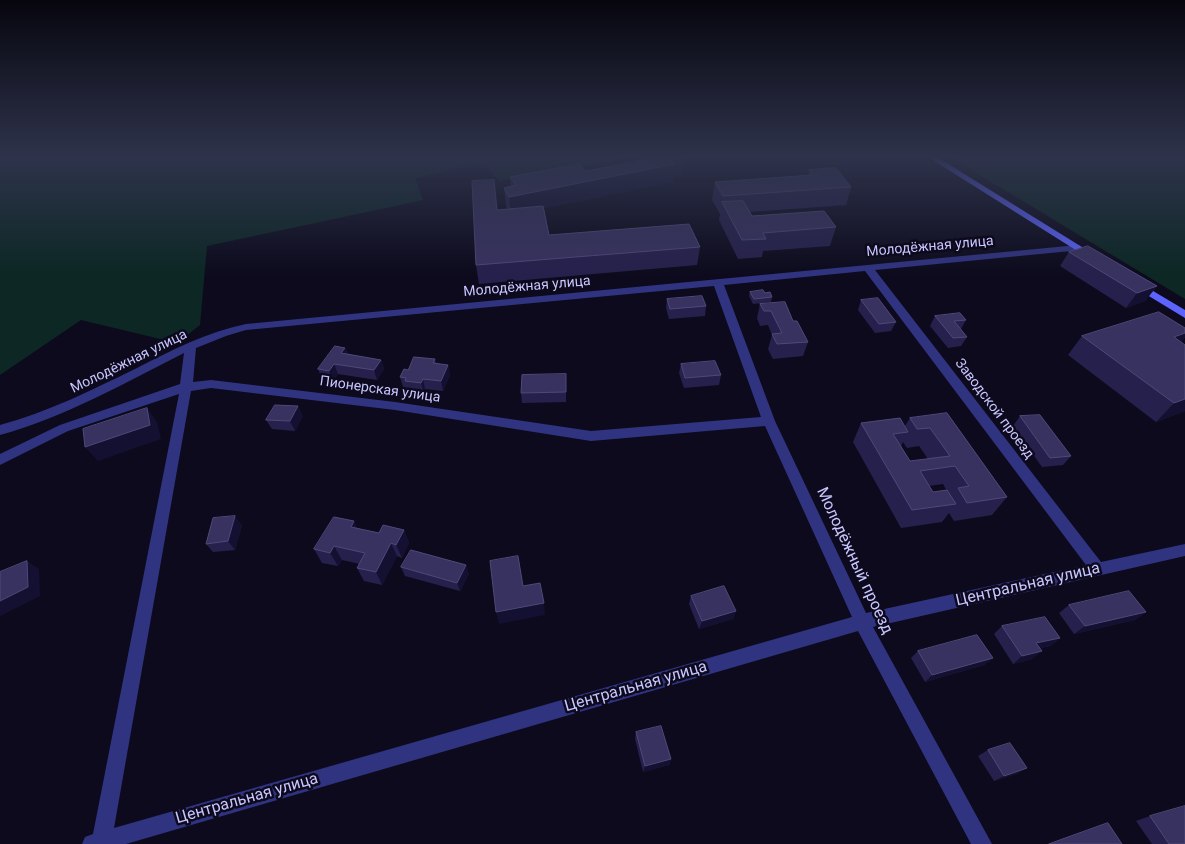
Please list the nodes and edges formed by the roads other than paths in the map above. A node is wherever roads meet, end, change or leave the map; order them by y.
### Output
1 (995, 196) edge
2 (1078, 248) junction
3 (1102, 263) edge
4 (867, 267) junction
5 (1127, 279) edge
6 (718, 283) junction
7 (1185, 314) edge
8 (191, 346) junction
9 (186, 387) junction
10 (769, 421) junction
11 (0, 430) edge
12 (0, 460) edge
13 (1185, 550) edge
14 (1098, 569) junction
15 (862, 622) junction
16 (98, 843) edge
17 (982, 844) edge

1 - 2 main road
2 - 3 main road
2 - 4 street, Молодёжная улица
4 - 6 street, Молодёжная улица
4 - 14 street, Заводской проезд
5 - 7 main road
6 - 8 street, Молодёжная улица
6 - 10 street, Молодёжный проезд
8 - 9 street
8 - 11 street, Молодёжная улица
9 - 10 street, Пионерская улица
9 - 12 street, Пионерская улица
9 - 16 street
10 - 15 street, Молодёжный проезд
13 - 14 street, Центральная улица
14 - 15 street, Центральная улица
15 - 16 street, Центральная улица
15 - 17 street, Молодёжный проезд

